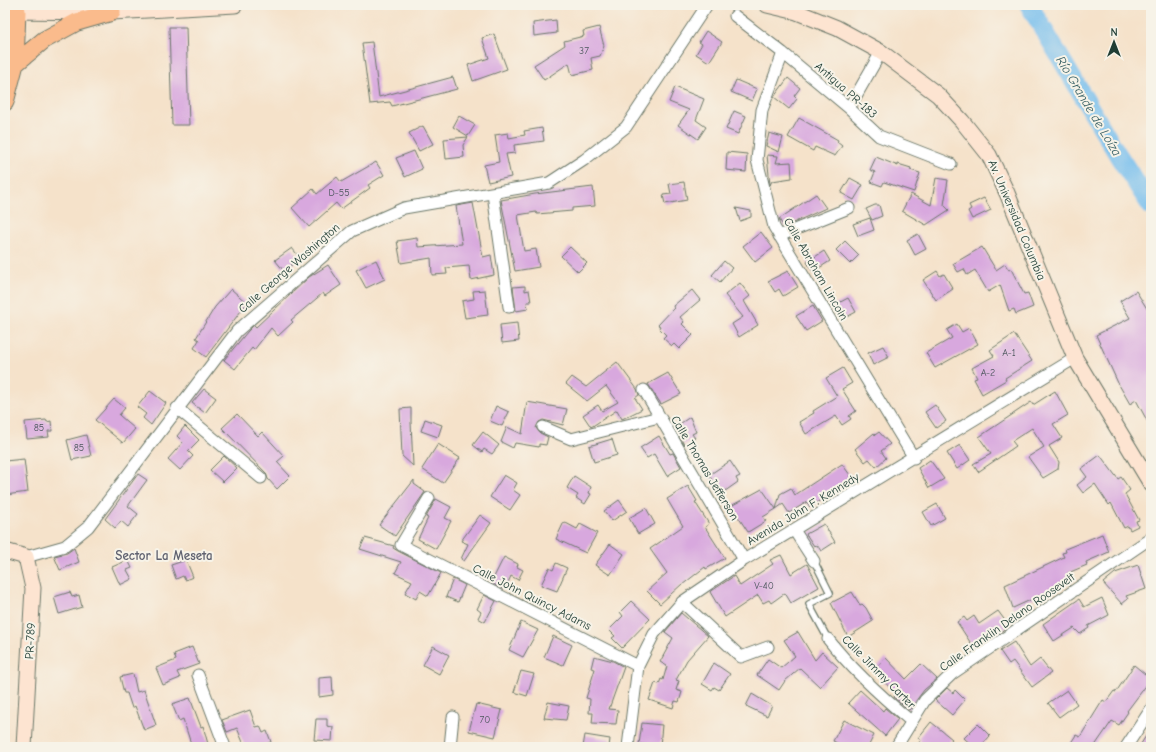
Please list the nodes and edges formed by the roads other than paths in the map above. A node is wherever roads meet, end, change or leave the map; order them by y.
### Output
1 (235, 5) edge
2 (707, 5) edge
3 (767, 5) edge
4 (10, 8) edge
5 (112, 12) junction
6 (735, 16) dead end
7 (881, 52) junction
8 (783, 53) junction
9 (15, 64) junction
10 (5, 102) edge
11 (849, 108) junction
12 (951, 164) dead end
13 (493, 194) junction
14 (849, 208) dead end
15 (779, 236) junction
16 (509, 308) dead end
17 (1075, 358) junction
18 (644, 390) dead end
19 (177, 408) junction
20 (659, 417) junction
21 (543, 427) dead end
22 (914, 458) junction
23 (261, 478) dead end
24 (1151, 484) edge
25 (429, 498) dead end
26 (794, 530) junction
27 (1151, 538) edge
28 (5, 551) edge
29 (26, 557) junction
30 (744, 560) junction
31 (814, 561) joint
32 (682, 602) junction
33 (828, 639) joint
34 (768, 647) dead end
35 (638, 666) junction
36 (198, 675) dead end
37 (1151, 709) edge
38 (453, 717) dead end
39 (912, 722) junction
40 (24, 747) edge
41 (225, 747) edge
42 (450, 747) edge
43 (628, 747) edge
44 (896, 747) edge
45 (1126, 747) edge

1 - 5 main road
2 - 13 street, Calle George Washington
3 - 7 main road, Av. Universidad Columbia
4 - 5 main road
4 - 9 main road
5 - 9 main road
6 - 8 street, Antigua PR-183
7 - 11 street
7 - 17 main road, Av. Universidad Columbia
8 - 11 street, Antigua PR-183
8 - 15 street, Calle Abraham Lincoln
9 - 10 main road
11 - 12 street, Antigua PR-183
13 - 16 street
13 - 19 street, Calle George Washington
14 - 15 street
15 - 22 street, Calle Abraham Lincoln
17 - 22 street, Avenida John F. Kennedy
17 - 24 main road, Av. Universidad Columbia
18 - 20 street, Calle Thomas Jefferson
19 - 23 street
19 - 29 street, Calle George Washington
20 - 21 street
20 - 30 street, Calle Thomas Jefferson
22 - 26 street, Avenida John F. Kennedy
25 - 35 street, Calle John Quincy Adams
26 - 30 street, Avenida John F. Kennedy
26 - 31 street
27 - 39 street, Calle Franklin Delano Roosevelt
28 - 29 main road
29 - 40 main road, PR-789 / PR-789
30 - 32 street, Avenida John F. Kennedy
31 - 33 lane
32 - 34 street
32 - 35 street, Avenida John F. Kennedy
33 - 39 street, Calle Jimmy Carter
35 - 43 street, Avenida John F. Kennedy
36 - 41 street
37 - 45 street
38 - 42 street
39 - 44 street, Calle Franklin Delano Roosevelt

